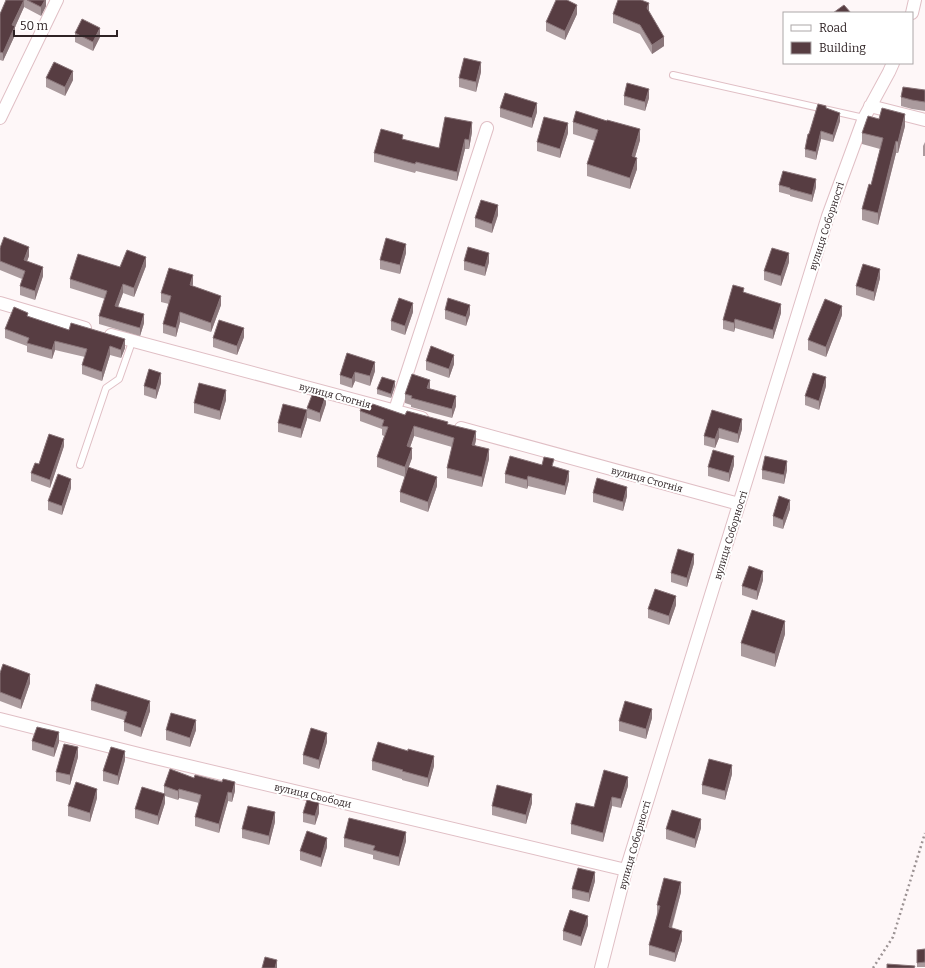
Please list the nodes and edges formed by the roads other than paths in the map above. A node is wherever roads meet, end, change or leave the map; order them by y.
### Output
1 (57, 0) edge
2 (915, 0) edge
3 (912, 12) edge
4 (893, 64) edge
5 (672, 74) dead end
6 (870, 106) junction
7 (0, 118) edge
8 (864, 118) junction
9 (925, 120) edge
10 (487, 128) dead end
11 (0, 302) edge
12 (132, 342) junction
13 (395, 410) junction
14 (434, 421) edge
15 (449, 425) edge
16 (80, 465) dead end
17 (739, 504) junction
18 (0, 719) edge
19 (626, 870) junction
20 (602, 968) edge

1 - 7 street
2 - 3 street
4 - 6 street, вулиця Соборності
5 - 8 lane
6 - 8 street, вулиця Соборності
6 - 9 street
8 - 17 street, вулиця Соборності
10 - 13 street
11 - 12 street, вулиця Стогнія
12 - 13 street, вулиця Стогнія
12 - 16 lane
13 - 14 street, вулиця Стогнія
15 - 17 street, вулиця Стогнія
17 - 19 street, вулиця Соборності
18 - 19 street, вулиця Свободи
19 - 20 street, вулиця Соборності

